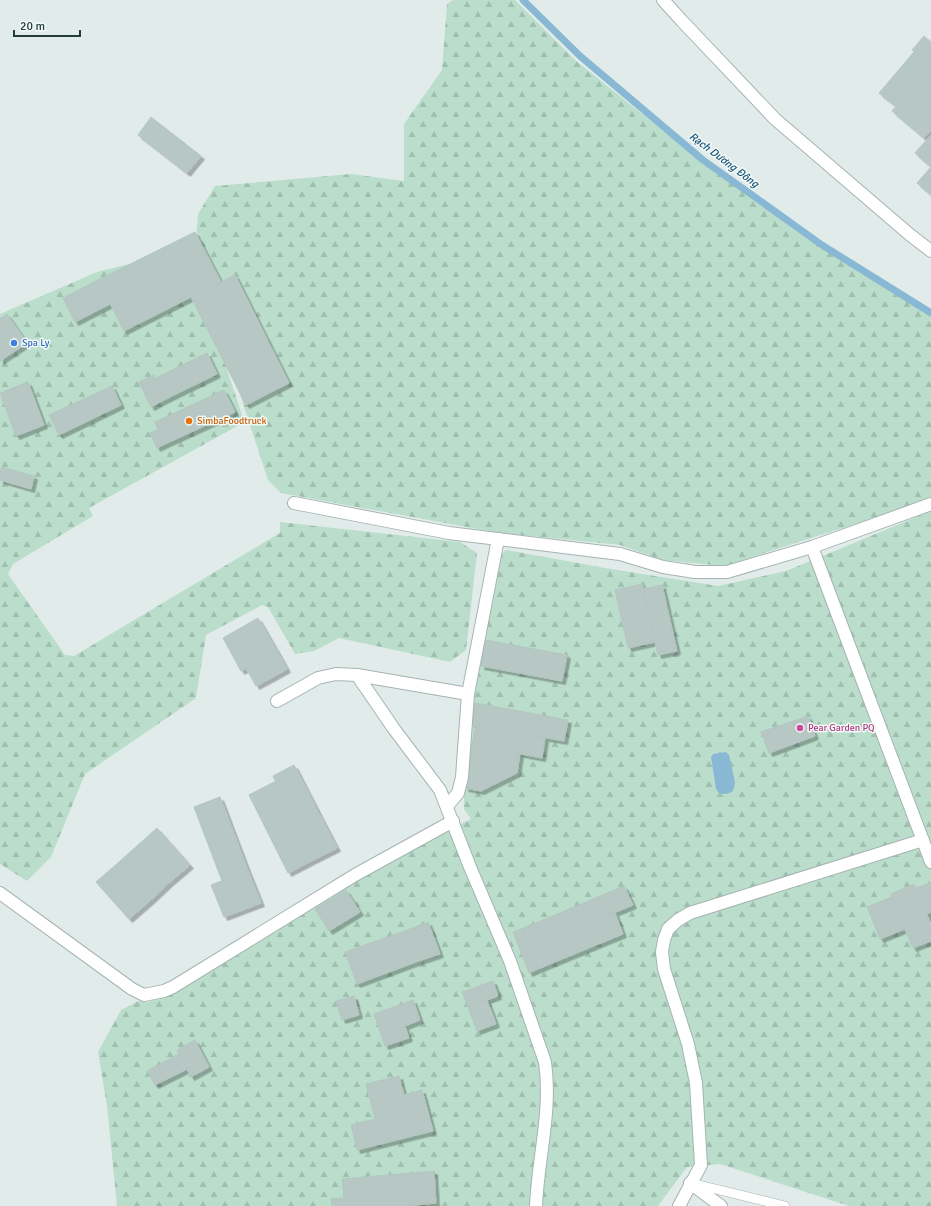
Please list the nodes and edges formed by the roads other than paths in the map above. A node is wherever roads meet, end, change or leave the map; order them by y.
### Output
1 (663, 0) edge
2 (931, 251) edge
3 (294, 503) dead end
4 (931, 504) edge
5 (498, 539) junction
6 (812, 547) junction
7 (357, 675) junction
8 (468, 694) junction
9 (277, 701) dead end
10 (446, 806) junction
11 (453, 821) junction
12 (923, 840) junction
13 (931, 862) edge
14 (0, 893) edge
15 (690, 1183) junction
16 (536, 1206) edge
17 (679, 1206) edge
18 (721, 1206) edge
19 (784, 1206) edge

1 - 2 street
3 - 5 street
4 - 6 street
5 - 6 street
5 - 8 street
6 - 12 street
7 - 8 street
7 - 9 street
7 - 10 street
8 - 10 street
10 - 11 street
11 - 14 street
11 - 16 street
12 - 13 street
12 - 15 street
15 - 17 street
15 - 18 street
15 - 19 lane

